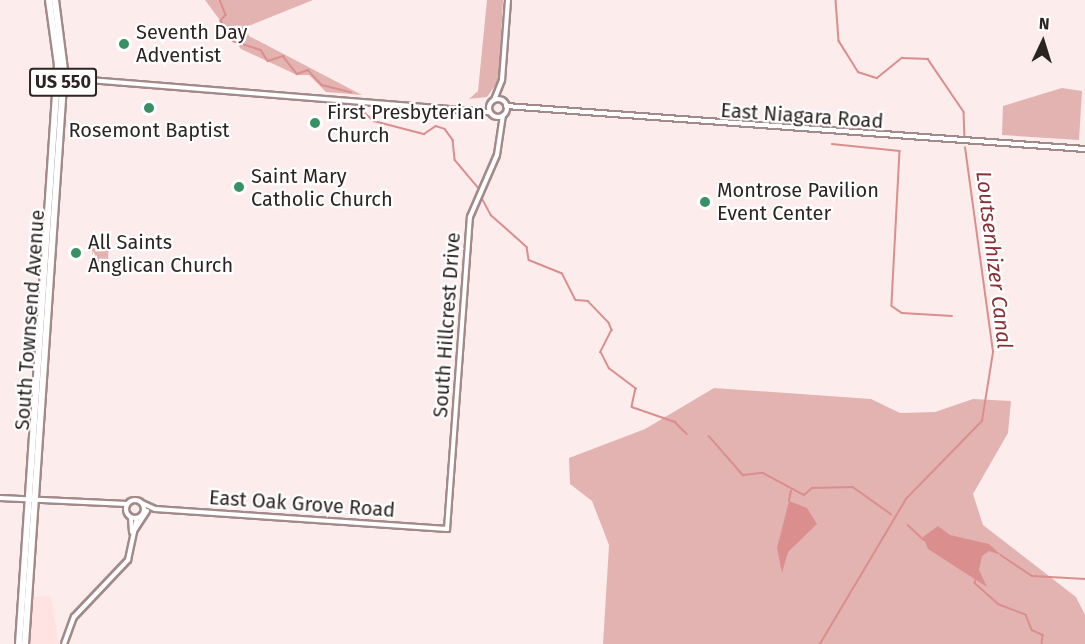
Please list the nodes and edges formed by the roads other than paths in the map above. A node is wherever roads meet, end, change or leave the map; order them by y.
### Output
1 (49, 0) edge
2 (55, 0) edge
3 (508, 0) edge
4 (60, 78) junction
5 (502, 80) junction
6 (493, 101) junction
7 (506, 104) junction
8 (472, 107) junction
9 (518, 110) junction
10 (492, 113) junction
11 (503, 115) junction
12 (498, 129) junction
13 (1085, 149) edge
14 (0, 498) edge
15 (32, 500) junction
16 (142, 503) junction
17 (127, 504) junction
18 (118, 507) junction
19 (155, 509) junction
20 (126, 512) junction
21 (145, 512) junction
22 (131, 518) junction
23 (137, 518) junction
24 (447, 529) joint
25 (133, 535) junction
26 (19, 644) edge
27 (25, 644) edge
28 (64, 644) edge

1 - 4 highway, South Townsend Avenue / US 550
2 - 4 highway, South Townsend Avenue / US 550
3 - 5 street
4 - 8 street
4 - 15 highway, South Townsend Avenue / US 550
5 - 6 street
5 - 7 street
6 - 7 street, East Niagara Road
6 - 8 street
6 - 10 street
7 - 9 street, East Niagara Road
7 - 11 street, South Hillcrest Drive
8 - 10 street
9 - 11 street, East Niagara Road
9 - 13 street, East Niagara Road
10 - 11 street, East Niagara Road
10 - 12 street, South Hillcrest Drive
11 - 12 street, South Hillcrest Drive
12 - 24 street, South Hillcrest Drive
14 - 15 street
15 - 18 street
15 - 26 highway, South Townsend Avenue / US 550
15 - 27 highway, South Townsend Avenue / US 550
16 - 17 street
16 - 19 street, East Oak Grove Road
16 - 21 street
17 - 18 street
17 - 20 street
18 - 20 street
19 - 21 street, East Oak Grove Road
19 - 24 street, East Oak Grove Road
20 - 22 street
21 - 23 street
21 - 25 street
22 - 23 street
22 - 25 street
23 - 25 street
25 - 28 street

